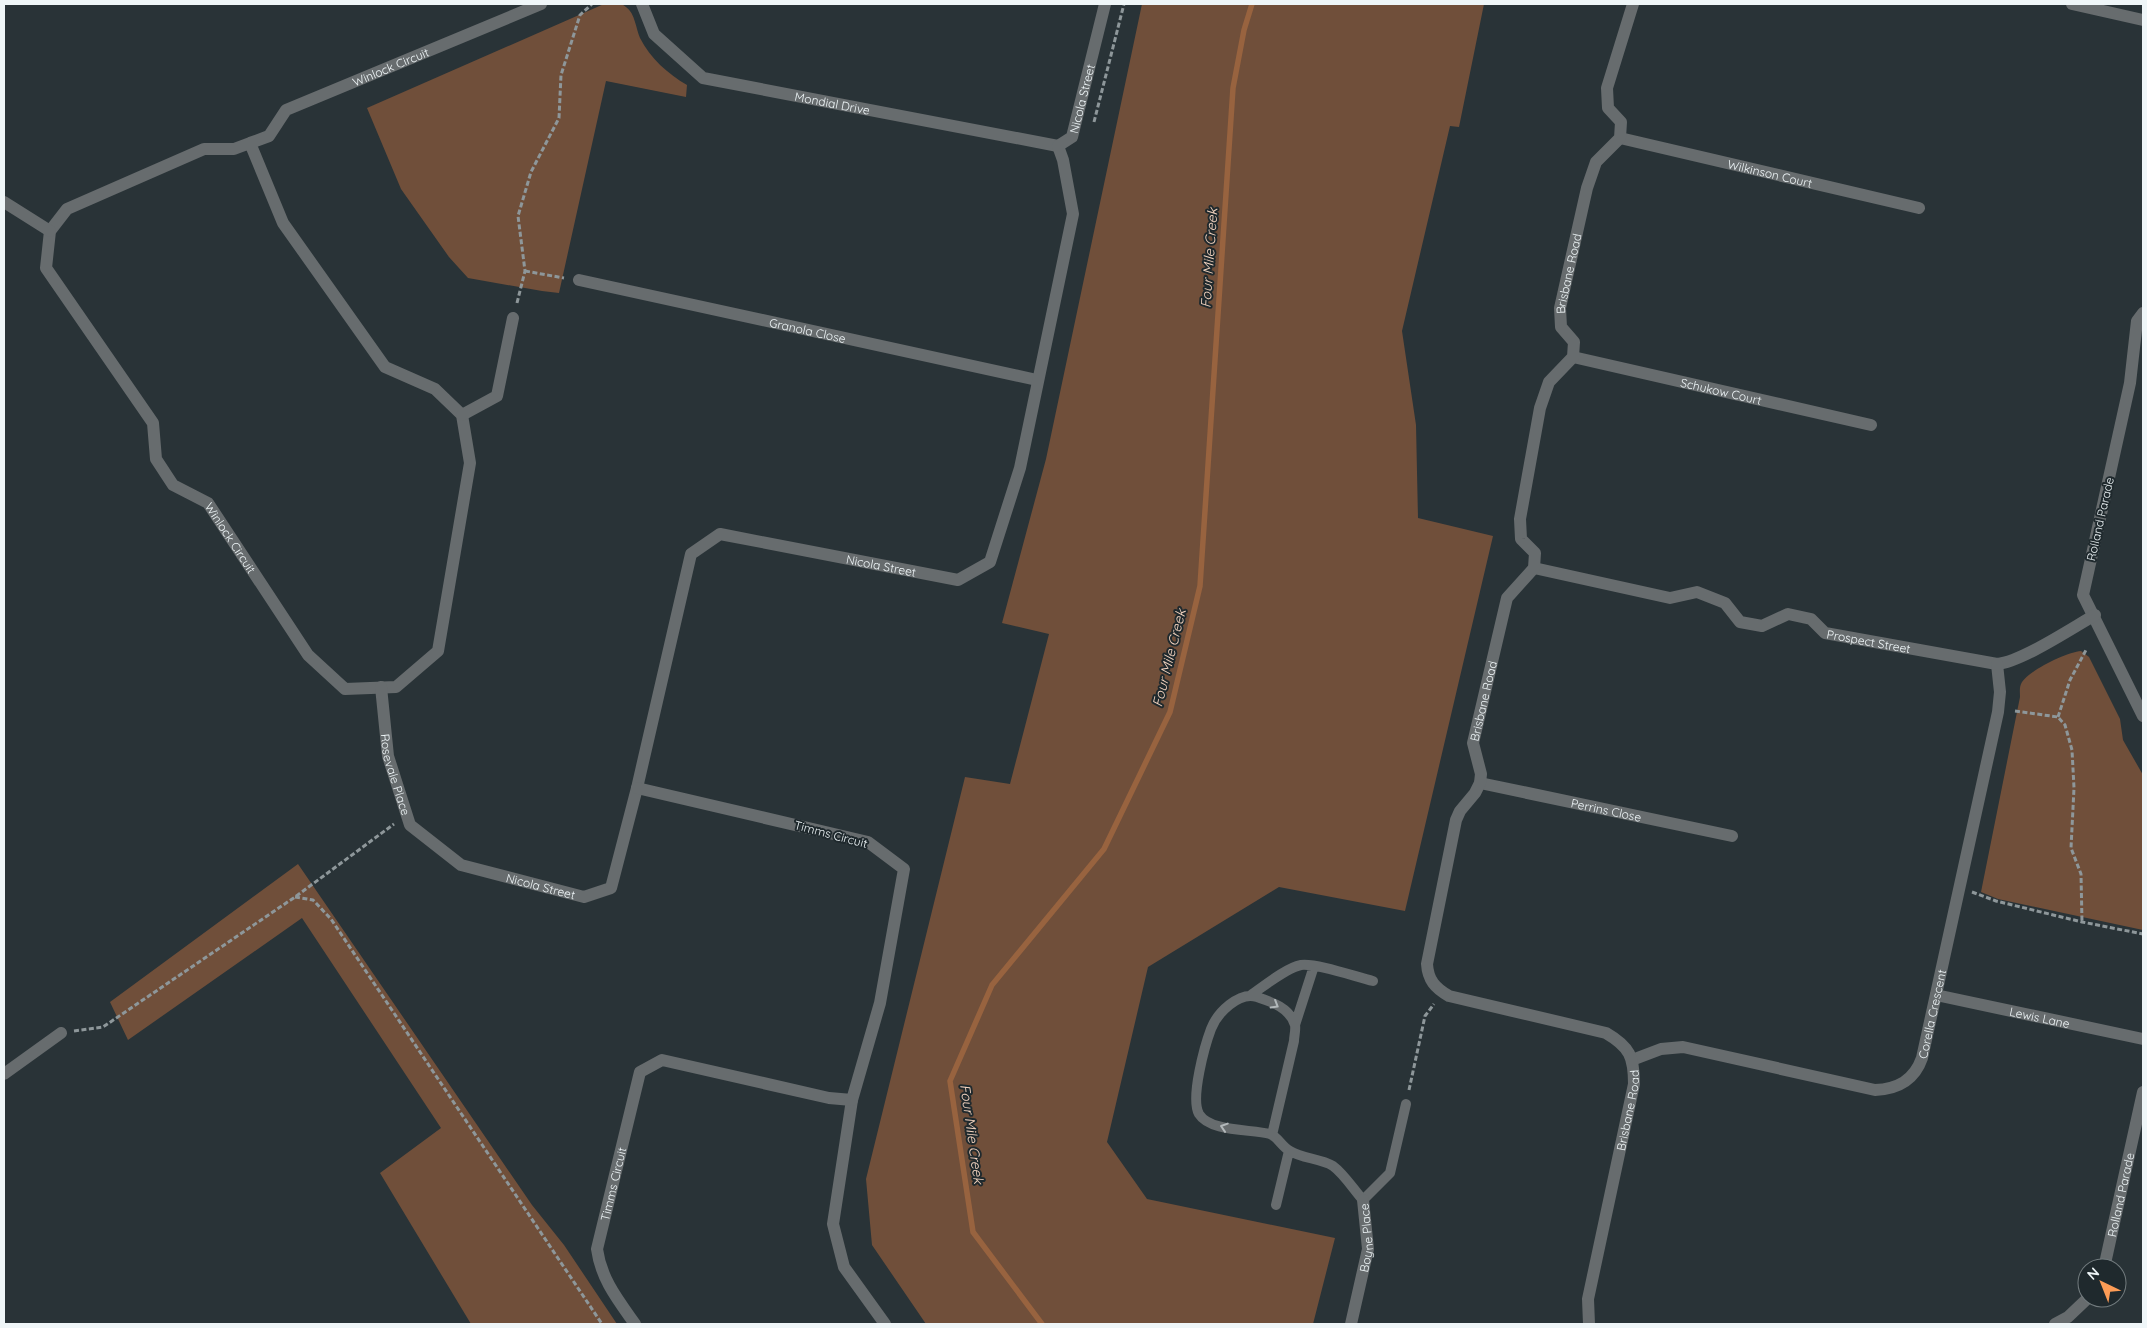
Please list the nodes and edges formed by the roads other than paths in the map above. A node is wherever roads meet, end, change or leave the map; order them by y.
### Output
1 (541, 4) edge
2 (642, 4) edge
3 (1105, 4) edge
4 (1633, 4) edge
5 (2072, 4) edge
6 (2143, 20) edge
7 (1620, 138) junction
8 (250, 143) junction
9 (1058, 146) junction
10 (4, 202) edge
11 (1919, 208) dead end
12 (50, 231) junction
13 (579, 280) road end
14 (2143, 313) edge
15 (513, 318) road end
16 (1573, 357) junction
17 (1037, 380) junction
18 (462, 414) junction
19 (1871, 425) dead end
20 (1534, 568) junction
21 (2095, 615) junction
22 (1997, 664) junction
23 (381, 687) junction
24 (2143, 716) edge
25 (1480, 783) junction
26 (637, 788) junction
27 (1732, 836) dead end
28 (461, 865) joint
29 (1314, 966) junction
30 (1373, 981) dead end
31 (1251, 995) junction
32 (1936, 995) junction
33 (1295, 1025) junction
34 (61, 1033) road end
35 (2143, 1039) edge
36 (1632, 1060) junction
37 (4, 1074) edge
38 (2143, 1092) edge
39 (852, 1100) junction
40 (1406, 1104) road end
41 (1272, 1135) junction
42 (1289, 1151) junction
43 (1363, 1200) junction
44 (1276, 1205) dead end
45 (2106, 1258) edge
46 (2077, 1308) edge
47 (634, 1324) edge
48 (885, 1324) edge
49 (1351, 1324) edge
50 (1589, 1324) edge
51 (2055, 1324) edge

1 - 8 street, Winlock Circuit
2 - 9 street, Mondial Drive
3 - 9 street, Nicola Street
4 - 7 street
5 - 6 street
7 - 11 street, Wilkinson Court
7 - 16 street, Brisbane Road
8 - 12 street, Winlock Circuit
8 - 18 street
9 - 17 street, Nicola Street
10 - 12 street
12 - 23 street, Winlock Circuit
13 - 17 street, Granola Close
14 - 21 street, Rolland Parade
15 - 18 street
16 - 19 street, Schukow Court
16 - 20 street
17 - 26 street, Nicola Street
18 - 23 street, Winlock Circuit
20 - 22 street, Prospect Street
20 - 25 street, Brisbane Road
21 - 22 street, Prospect Street
21 - 24 street, Rolland Parade
22 - 32 street, Corella Crescent
23 - 28 street, Rosevale Place
25 - 27 street, Perrins Close
25 - 36 street, Brisbane Road
26 - 28 street, Nicola Street
26 - 39 street, Timms Circuit
29 - 30 lane
29 - 31 lane
29 - 33 lane
31 -> 33 lane
41 -> 31 lane
32 - 35 street, Lewis Lane
32 - 36 street, Corella Crescent
33 - 41 lane
34 - 37 street
36 - 50 street, Brisbane Road
38 - 45 street, Rolland Parade
39 - 47 street, Timms Circuit
39 - 48 street, Timms Circuit
40 - 43 lane, Boyne Place
41 - 42 lane
42 - 43 lane
42 - 44 lane
43 - 49 street, Boyne Place
46 - 51 street

